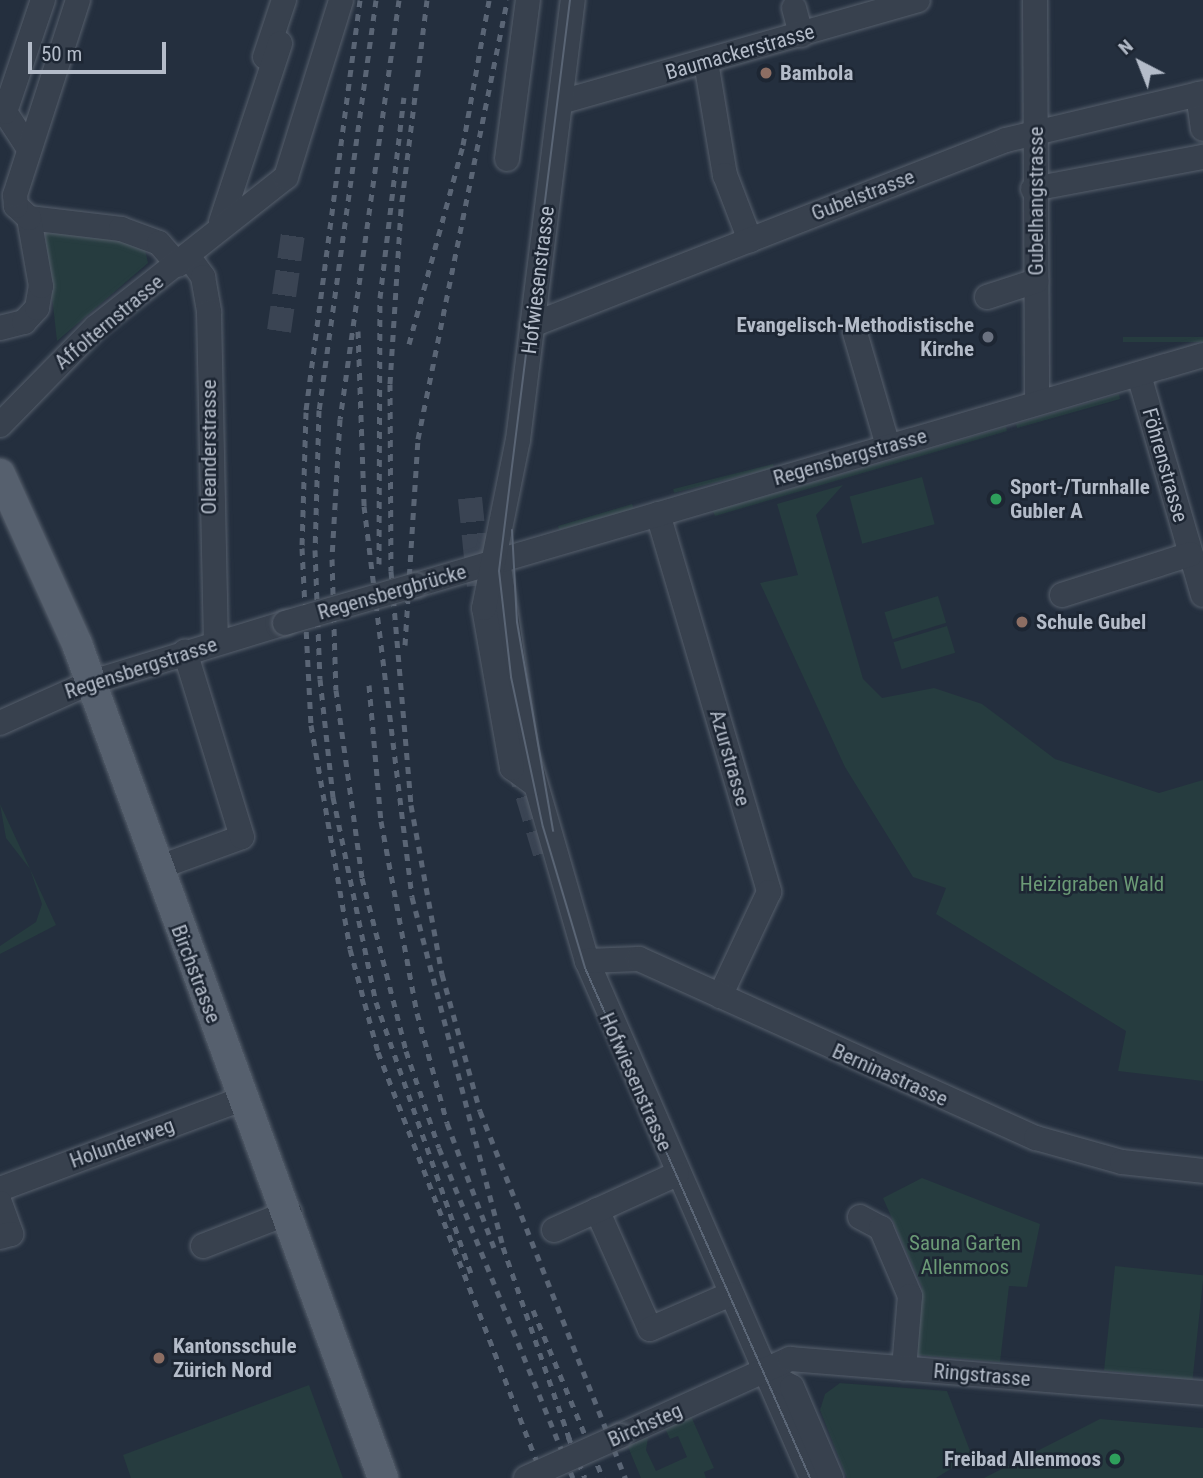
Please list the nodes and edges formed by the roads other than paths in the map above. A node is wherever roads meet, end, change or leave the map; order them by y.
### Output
1 (43, 0) edge
2 (78, 0) edge
3 (284, 0) edge
4 (341, 0) edge
5 (528, 0) edge
6 (573, 0) edge
7 (918, 0) edge
8 (1035, 0) edge
9 (794, 8) dead end
10 (801, 35) junction
11 (279, 44) dead end
12 (706, 62) junction
13 (1200, 94) edge
14 (561, 102) junction
15 (1203, 128) edge
16 (1034, 132) junction
17 (29, 149) junction
18 (1203, 157) edge
19 (507, 159) dead end
20 (239, 164) junction
21 (1033, 189) junction
22 (29, 218) junction
23 (221, 222) junction
24 (750, 240) junction
25 (183, 260) junction
26 (1036, 281) junction
27 (987, 297) dead end
28 (532, 326) junction
29 (0, 328) edge
30 (855, 333) dead end
31 (1203, 355) edge
32 (1139, 375) junction
33 (1037, 401) junction
34 (0, 425) edge
35 (888, 446) junction
36 (0, 474) edge
37 (658, 513) junction
38 (1191, 555) junction
39 (498, 560) junction
40 (1062, 595) dead end
41 (1203, 595) edge
42 (285, 623) joint
43 (215, 643) junction
44 (186, 652) junction
45 (89, 683) junction
46 (0, 723) edge
47 (533, 783) junction
48 (157, 868) junction
49 (587, 961) junction
50 (720, 996) junction
51 (245, 1098) junction
52 (1203, 1171) edge
53 (677, 1174) junction
54 (0, 1189) edge
55 (0, 1203) edge
56 (597, 1210) junction
57 (290, 1212) junction
58 (860, 1217) dead end
59 (554, 1230) dead end
60 (0, 1237) edge
61 (203, 1246) dead end
62 (731, 1294) junction
63 (904, 1369) junction
64 (764, 1371) junction
65 (1203, 1393) edge
66 (383, 1478) edge
67 (526, 1478) edge
68 (793, 1478) edge
69 (812, 1478) edge
70 (831, 1478) edge

1 - 17 street
2 - 17 street
3 - 20 street, Affolternstrasse
4 - 23 street, Affolternstrasse
5 - 19 street
6 - 14 street, Hofwiesenstrasse
7 - 10 street, Baumackerstrasse
8 - 16 street, Gubelhangstrasse
9 - 10 street
10 - 12 street, Baumackerstrasse
11 - 20 street
12 - 14 street, Baumackerstrasse
12 - 24 street
13 - 15 street
13 - 16 street, Gubelstrasse
14 - 28 street, Hofwiesenstrasse
16 - 21 street, Gubelhangstrasse
16 - 24 street, Gubelstrasse
17 - 22 street
18 - 21 street
20 - 23 street, Affolternstrasse
21 - 26 street, Gubelhangstrasse
22 - 25 street, Oleanderstrasse
22 - 29 street
23 - 25 street, Affolternstrasse
24 - 28 street, Gubelstrasse
25 - 34 street, Affolternstrasse
25 - 43 street, Oleanderstrasse
26 - 27 street
26 - 33 street, Gubelhangstrasse
28 - 39 street, Hofwiesenstrasse
30 - 35 street
31 - 32 street, Regensbergstrasse
32 - 33 street, Regensbergstrasse
32 - 38 street, Föhrenstrasse
33 - 35 street, Regensbergstrasse
35 - 37 street, Regensbergstrasse
36 - 45 main road, Birchstrasse
37 - 39 street, Regensbergstrasse
37 - 50 street, Azurstrasse
38 - 40 street
38 - 41 street, Föhrenstrasse
39 - 42 street, Regensbergbrücke, bridge
39 - 47 street, Hofwiesenstrasse
39 - 47 street, Hofwiesenstrasse
42 - 43 street, Regensbergstrasse
43 - 44 street, Regensbergstrasse
44 - 45 street, Regensbergstrasse
44 - 48 street
45 - 46 street, Regensbergstrasse
45 - 48 main road, Birchstrasse
47 - 49 street, Hofwiesenstrasse
48 - 51 main road, Birchstrasse
49 - 50 street, Berninastrasse
49 - 53 street, Hofwiesenstrasse
50 - 52 street, Berninastrasse
51 - 54 street, Holunderweg
51 - 57 main road, Birchstrasse
53 - 56 street
53 - 62 street, Hofwiesenstrasse
55 - 60 street
56 - 59 street
56 - 62 street
57 - 61 street
57 - 66 main road, Birchstrasse
58 - 63 street
62 - 64 street, Hofwiesenstrasse
63 - 64 street, Ringstrasse
63 - 65 street, Ringstrasse
64 - 67 street, Birchsteg, bridge
64 - 68 street, Hofwiesenstrasse
64 - 69 street, Hofwiesenstrasse
64 - 70 street

